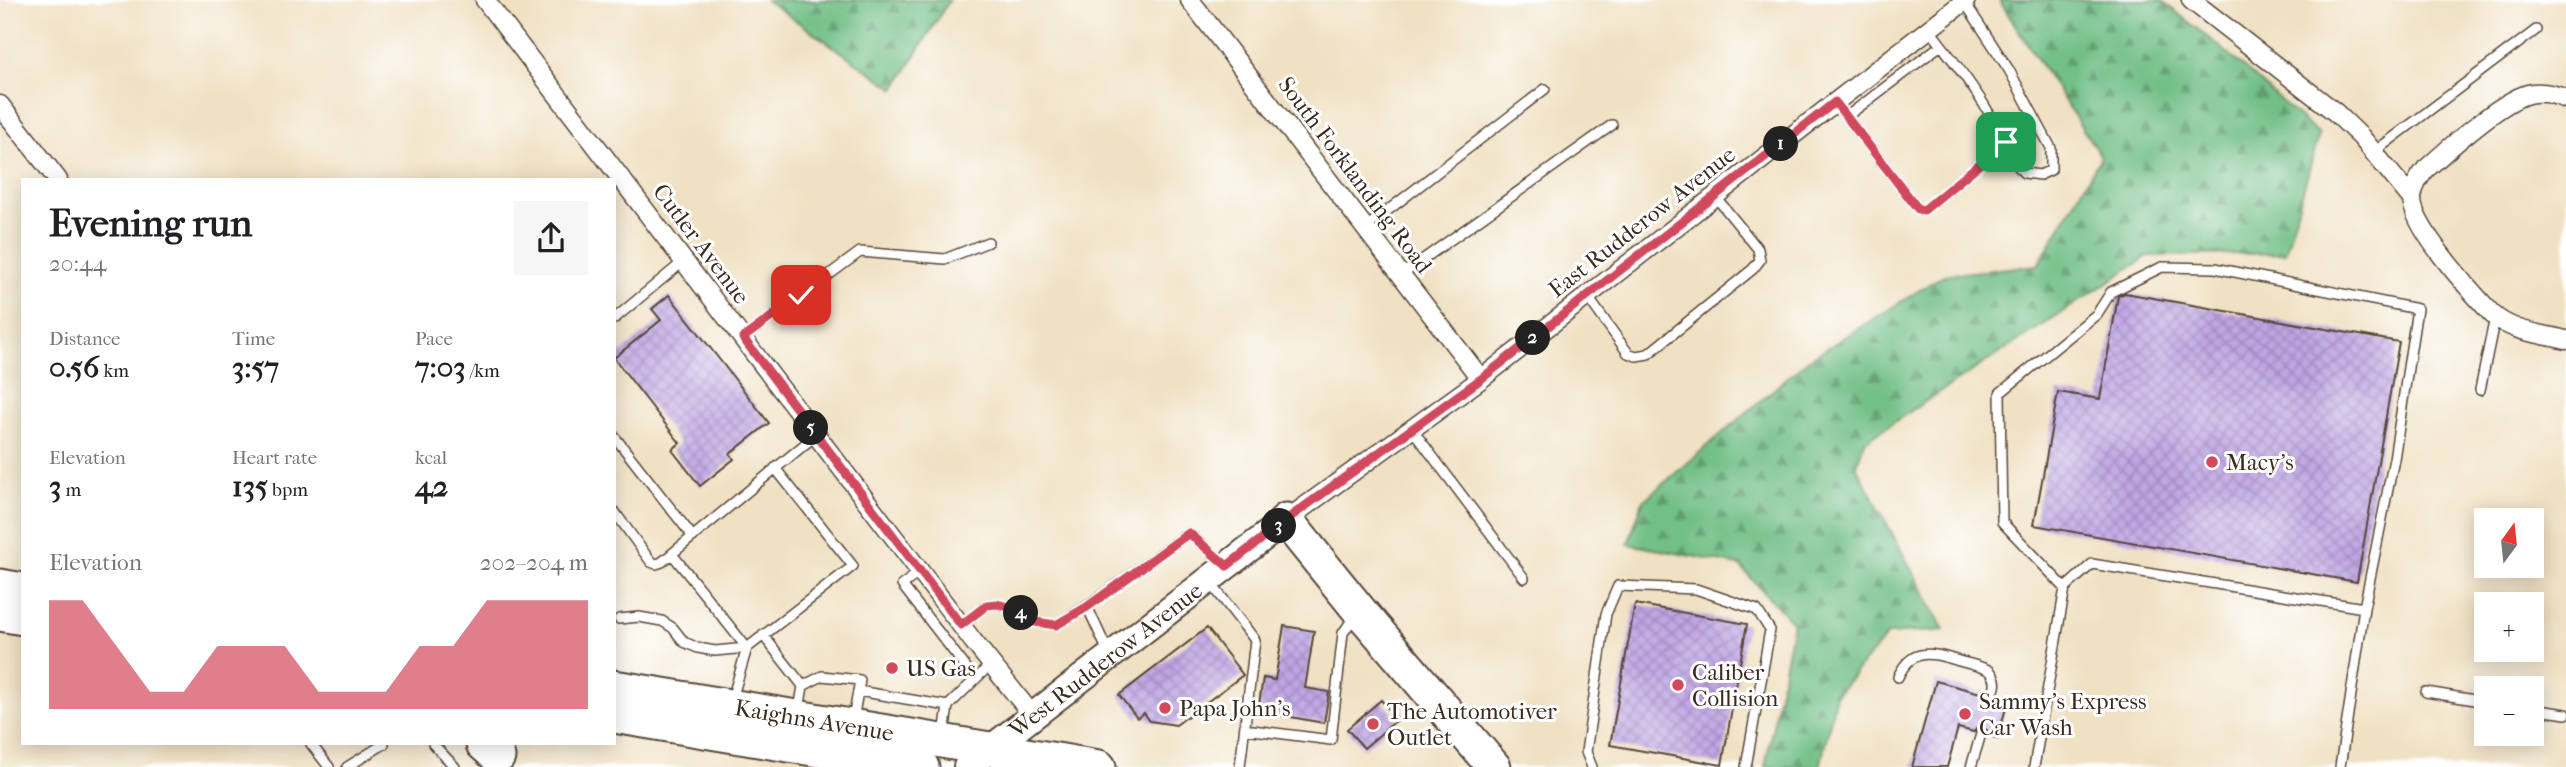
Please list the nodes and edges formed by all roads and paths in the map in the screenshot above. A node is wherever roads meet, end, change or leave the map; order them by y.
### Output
1 (485, 0) edge
2 (1190, 0) edge
3 (1964, 0) edge
4 (2191, 0) edge
5 (1929, 29) junction
6 (2536, 30) dead end
7 (1941, 45) junction
8 (1545, 89) dead end
9 (2566, 99) edge
10 (1835, 102) junction
11 (0, 104) edge
12 (1846, 117) junction
13 (1612, 125) dead end
14 (2006, 142) junction
15 (2374, 152) junction
16 (56, 178) edge
17 (1715, 196) junction
18 (2412, 200) junction
19 (1365, 228) junction
20 (988, 242) dead end
21 (684, 261) junction
22 (1401, 275) junction
23 (1587, 296) junction
24 (616, 317) edge
25 (2496, 317) junction
26 (2563, 337) edge
27 (743, 338) junction
28 (1481, 379) junction
29 (2480, 390) dead end
30 (1412, 429) junction
31 (816, 435) junction
32 (616, 439) edge
33 (775, 468) junction
34 (616, 514) edge
35 (1286, 520) junction
36 (693, 537) junction
37 (672, 554) junction
38 (920, 572) junction
39 (1218, 573) junction
40 (1524, 578) dead end
41 (0, 586) edge
42 (2064, 589) junction
43 (21, 590) edge
44 (1087, 607) junction
45 (2364, 608) junction
46 (1359, 610) junction
47 (0, 614) edge
48 (21, 618) edge
49 (619, 620) dead end
50 (961, 625) junction
51 (763, 635) junction
52 (747, 648) junction
53 (1110, 657) junction
54 (991, 664) junction
55 (1898, 677) dead end
56 (975, 679) junction
57 (616, 687) edge
58 (858, 691) junction
59 (2426, 692) dead end
60 (1991, 695) dead end
61 (2474, 700) edge
62 (801, 702) junction
63 (730, 706) junction
64 (948, 706) junction
65 (2544, 711) edge
66 (2566, 714) edge
67 (616, 716) edge
68 (1033, 716) junction
69 (852, 727) junction
70 (1245, 729) junction
71 (1981, 734) dead end
72 (943, 742) junction
73 (312, 745) edge
74 (382, 745) edge
75 (434, 745) edge
76 (979, 758) edge
77 (329, 767) edge
78 (347, 767) edge
79 (455, 767) edge
80 (922, 767) edge
81 (1099, 767) edge
82 (1240, 767) edge
83 (1494, 767) edge
84 (1592, 767) edge
85 (1745, 767) edge
86 (1971, 767) edge
87 (2034, 767) edge
88 (2340, 767) edge

1 - 21 street, Cutler Avenue
2 - 19 street, South Forklanding Road
3 - 5 street, East Rudderow Avenue
3 - 14 lane
4 - 15 street
5 - 7 lane
5 - 10 street, East Rudderow Avenue
6 - 15 lane
7 - 12 lane
7 - 14 lane
8 - 19 lane
9 - 18 street
10 - 12 lane
10 - 17 street, East Rudderow Avenue
11 - 16 street
12 - 14 lane
13 - 22 lane
15 - 18 street
17 - 23 street, East Rudderow Avenue
17 - 23 lane
18 - 25 street
19 - 22 street, South Forklanding Road
20 - 27 lane
21 - 24 lane
21 - 27 street, Cutler Avenue
22 - 28 street, South Forklanding Road
23 - 28 street, East Rudderow Avenue
25 - 26 street
25 - 29 lane
27 - 31 street, Cutler Avenue
28 - 30 street, West Rudderow Avenue
30 - 35 street, West Rudderow Avenue
30 - 40 lane
31 - 33 lane
31 - 38 street, Cutler Avenue
32 - 36 lane
33 - 36 lane
33 - 51 lane
34 - 37 lane
35 - 39 street, West Rudderow Avenue
35 - 46 highway
36 - 37 lane
37 - 52 lane
38 - 50 street, Cutler Avenue
38 - 56 lane
39 - 44 lane
39 - 53 street, West Rudderow Avenue
39 - 70 lane
41 - 43 highway
42 - 45 lane
42 - 45 lane
42 - 87 lane
44 - 50 lane
44 - 53 lane
45 - 88 lane
46 - 70 lane
46 - 83 highway
47 - 48 highway
49 - 52 lane
50 - 54 street, Cutler Avenue
51 - 52 lane
51 - 62 lane
52 - 63 lane
53 - 68 street, West Rudderow Avenue
54 - 56 lane
54 - 68 street, Cutler Avenue
55 - 60 lane
56 - 64 lane
57 - 63 highway, Kaighns Avenue
58 - 62 lane
58 - 64 lane
58 - 69 lane
59 - 61 lane
62 - 63 highway, Kaighns Avenue
62 - 69 highway, Kaighns Avenue
64 - 72 lane
65 - 66 lane
67 - 80 highway, Kaighns Avenue
68 - 76 street, West Rudderow Avenue
69 - 72 highway, Kaighns Avenue
70 - 82 lane
71 - 86 lane
72 - 76 highway, Kaighns Avenue
73 - 77 lane
74 - 78 lane
75 - 79 lane
76 - 81 highway, Kaighns Avenue
84 - 85 lane

